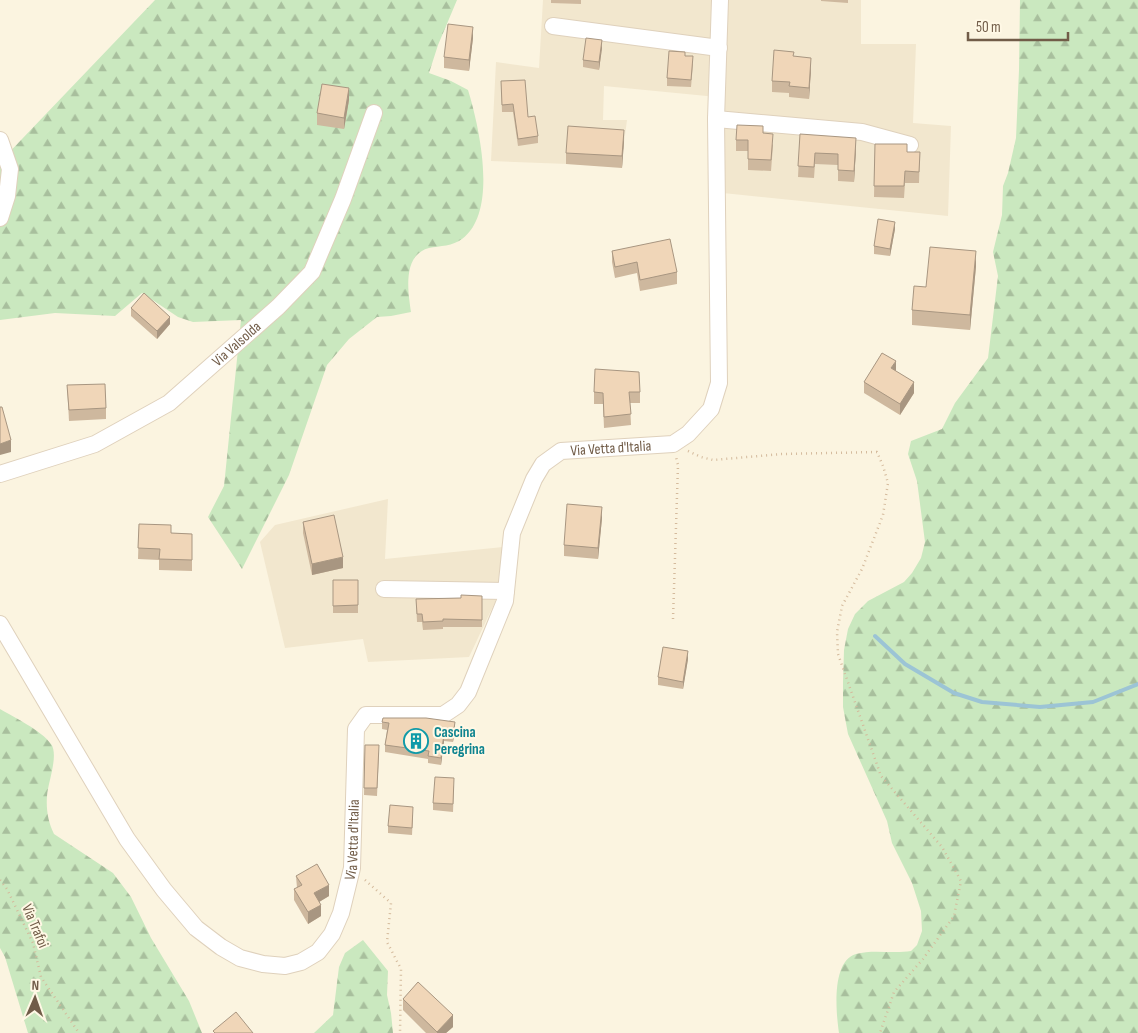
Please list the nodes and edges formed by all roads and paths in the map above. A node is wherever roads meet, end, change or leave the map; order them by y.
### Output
1 (720, 0) edge
2 (553, 26) dead end
3 (719, 48) junction
4 (374, 113) dead end
5 (716, 119) junction
6 (0, 140) edge
7 (910, 145) dead end
8 (0, 218) edge
9 (673, 444) junction
10 (0, 474) edge
11 (384, 589) dead end
12 (506, 591) junction
13 (673, 619) dead end
14 (0, 624) edge
15 (352, 868) junction
16 (0, 880) edge
17 (79, 1033) edge
18 (400, 1033) edge
19 (880, 1033) edge

1 - 3 street, Via Vetta d'Italia
2 - 3 street
3 - 5 street, Via Vetta d'Italia
4 - 10 street, Via Valsolda
5 - 7 street
5 - 9 street, Via Vetta d'Italia
6 - 8 street
9 - 12 street, Via Vetta d'Italia
9 - 13 path
9 - 19 path, Via Vetta d'Italia
11 - 12 street
12 - 15 street, Via Vetta d'Italia
14 - 15 street, Via Vetta d'Italia
15 - 18 path
16 - 17 path, Via Trafoi

